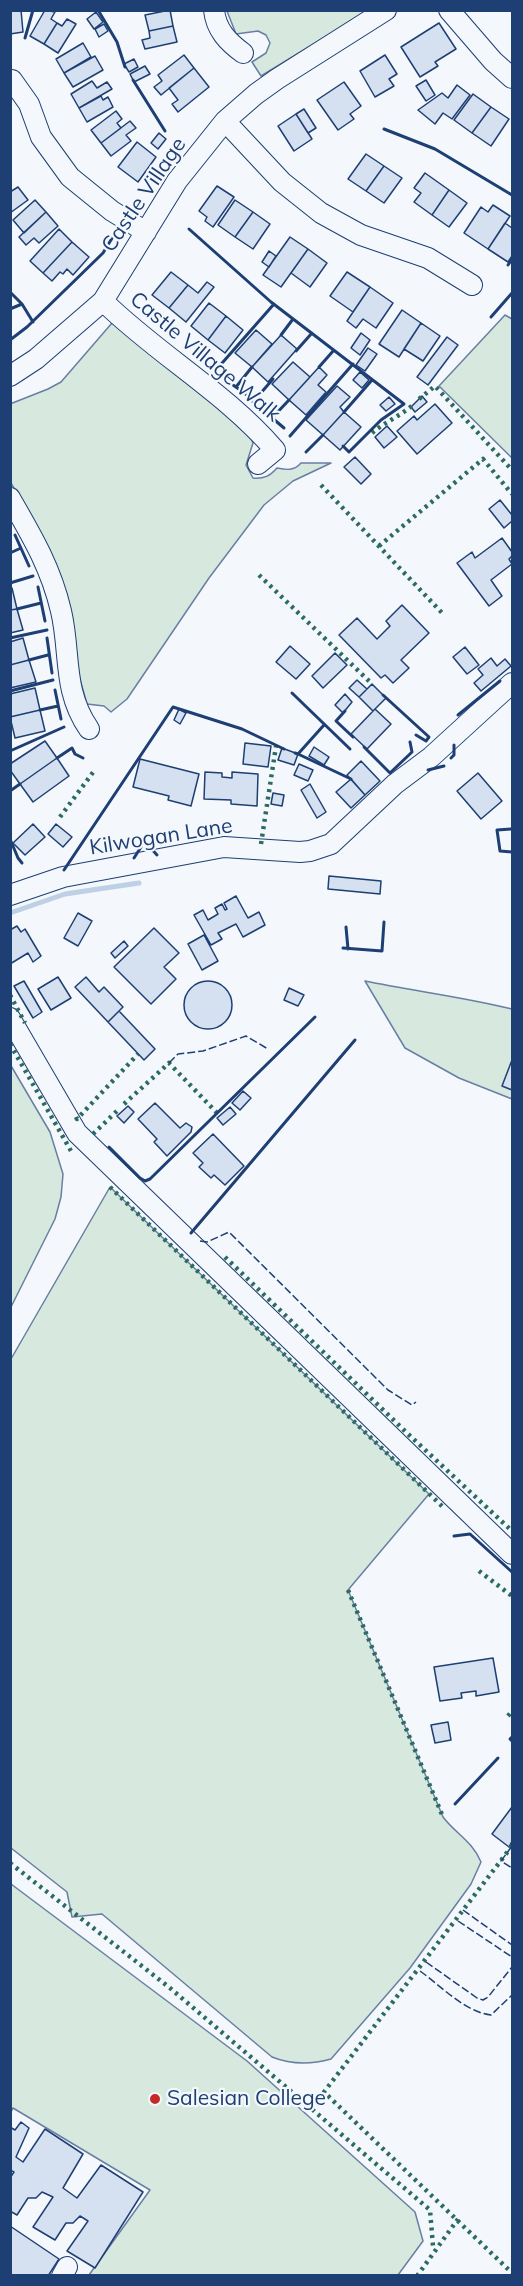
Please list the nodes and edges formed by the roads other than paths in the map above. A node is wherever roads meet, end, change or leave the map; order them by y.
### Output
1 (214, 10) edge
2 (386, 10) edge
3 (449, 10) edge
4 (243, 53) dead end
5 (513, 78) edge
6 (12, 80) edge
7 (225, 120) junction
8 (146, 232) junction
9 (472, 285) dead end
10 (103, 301) junction
11 (10, 376) edge
12 (258, 464) dead end
13 (10, 498) edge
14 (513, 683) edge
15 (89, 729) dead end
16 (10, 895) edge
17 (10, 1018) edge
18 (513, 1554) edge

1 - 4 street
2 - 7 street, Castle Village
3 - 5 street
6 - 8 street
7 - 8 street, Castle Village
7 - 9 street
8 - 10 street, Castle Village
10 - 11 street, Castle Village
10 - 12 street, Castle Village Walk
13 - 15 street
14 - 16 street, Kilwogan Lane
17 - 18 street

